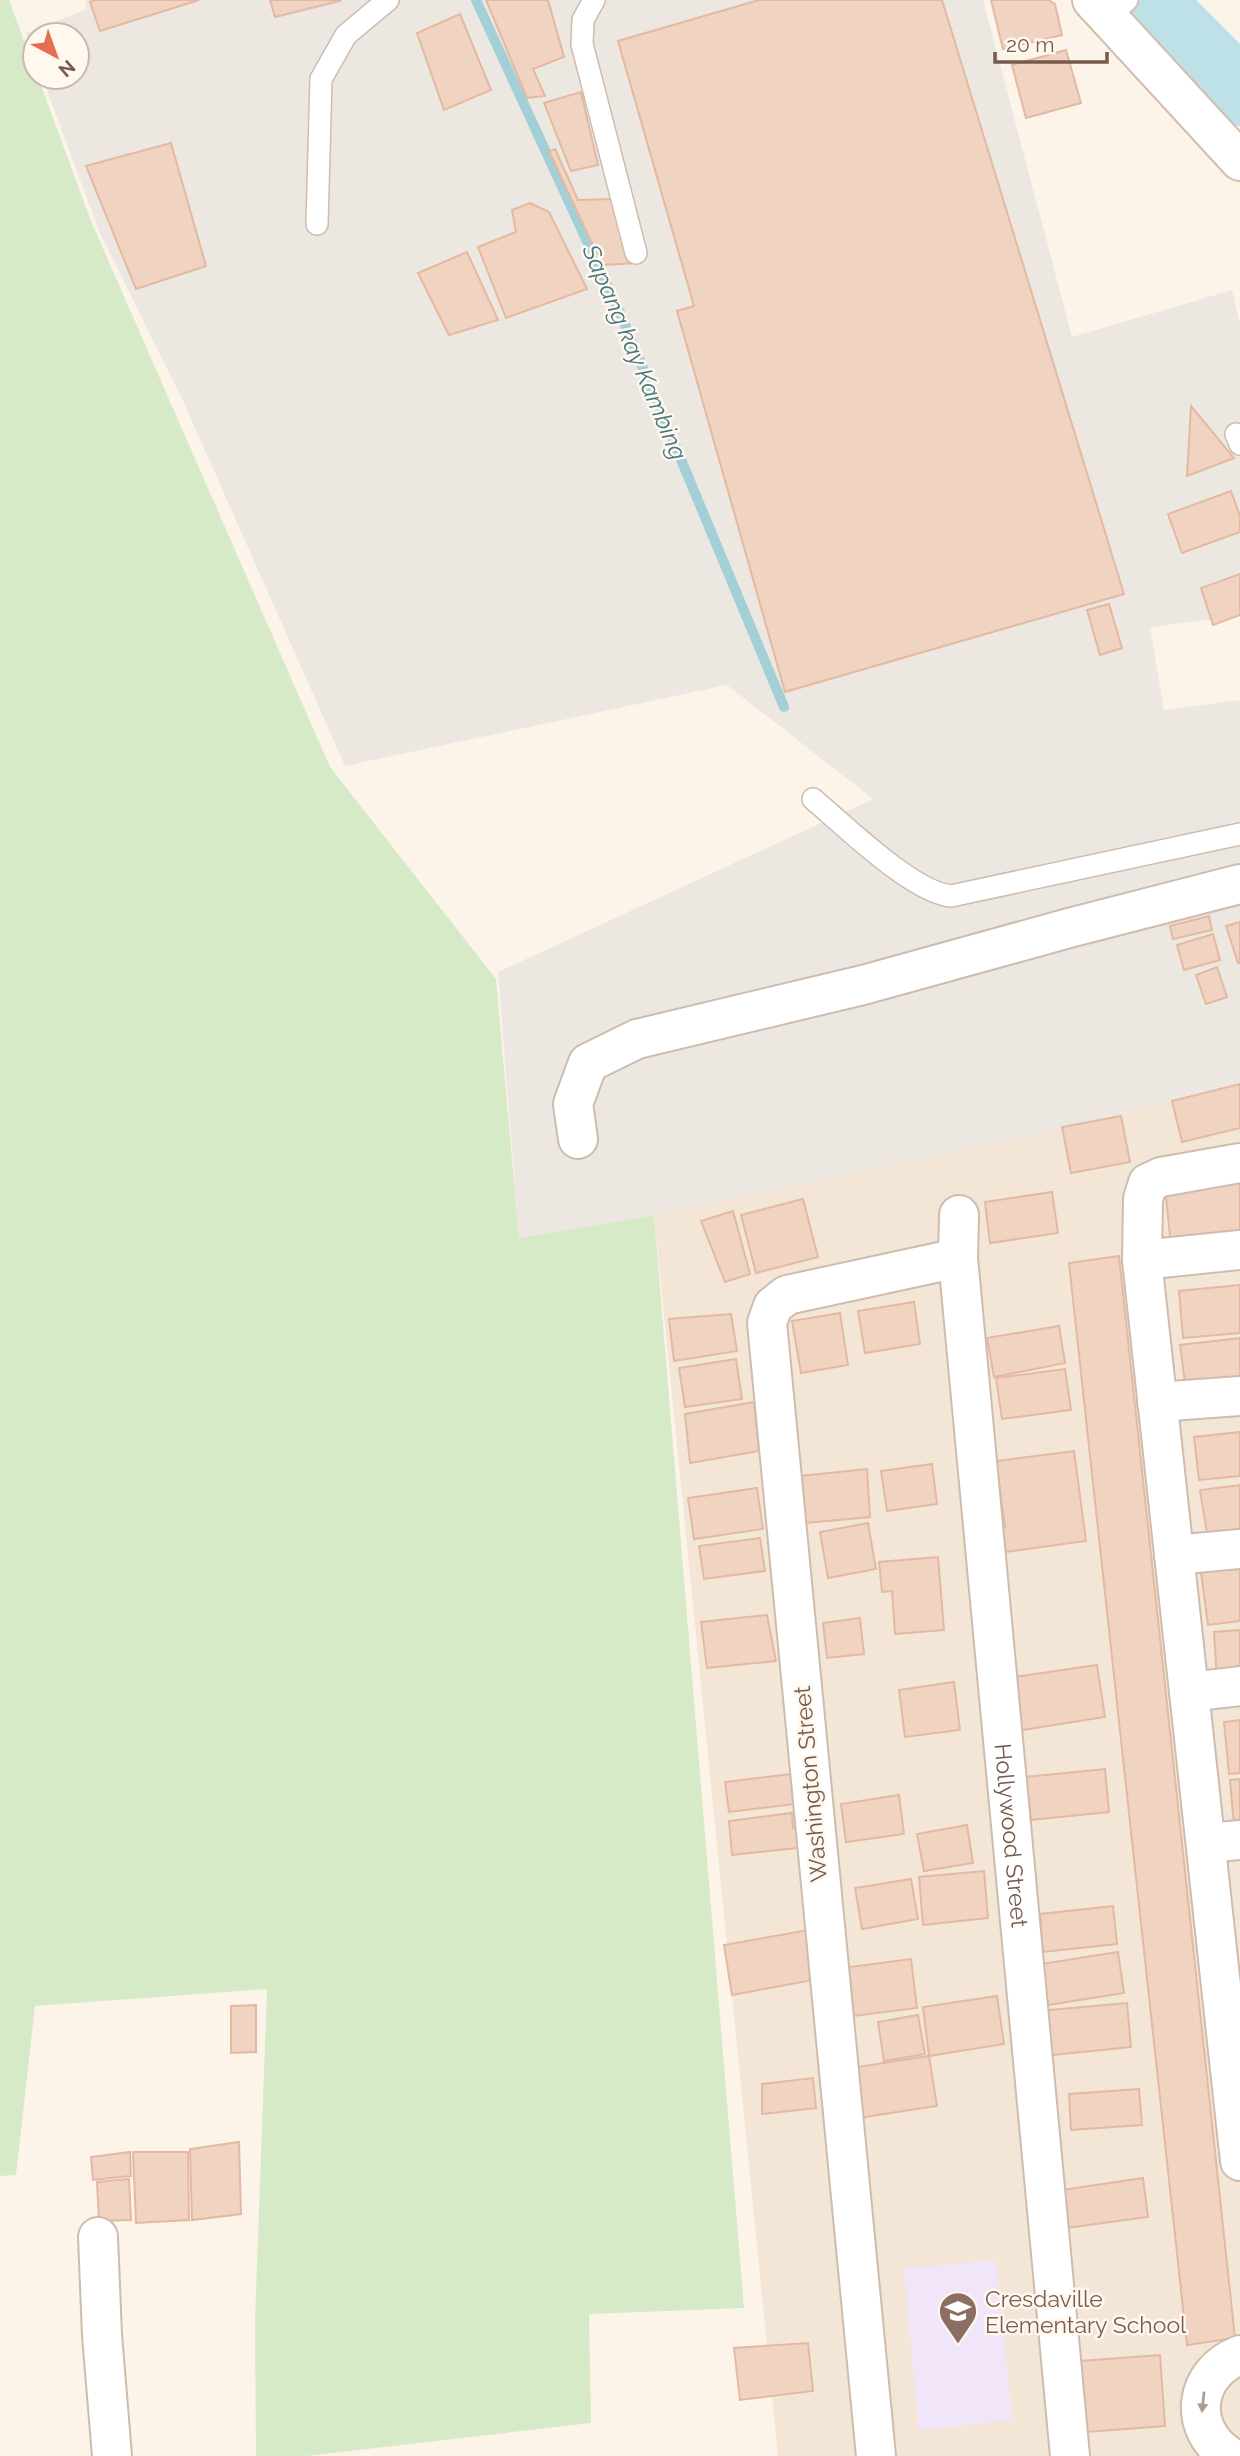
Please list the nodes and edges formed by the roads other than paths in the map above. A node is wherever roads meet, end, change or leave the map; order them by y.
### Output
1 (388, 0) edge
2 (594, 0) edge
3 (1110, 7) edge
4 (1240, 161) edge
5 (317, 224) dead end
6 (636, 253) dead end
7 (813, 799) dead end
8 (1240, 834) edge
9 (1240, 884) edge
10 (578, 1139) dead end
11 (1240, 1163) edge
12 (959, 1215) dead end
13 (1240, 1250) edge
14 (958, 1258) junction
15 (1142, 1260) junction
16 (1240, 1396) edge
17 (1157, 1402) junction
18 (1240, 1549) edge
19 (1174, 1555) junction
20 (1240, 1686) edge
21 (1189, 1692) junction
22 (1223, 1841) edge
23 (1231, 1987) edge
24 (1239, 2140) edge
25 (98, 2237) dead end
26 (1240, 2355) edge
27 (1073, 2455) edge
28 (111, 2456) edge
29 (876, 2456) edge
30 (1230, 2456) edge

1 - 5 lane
2 - 6 lane
3 - 4 street
7 - 8 lane
9 - 10 street
11 - 15 street
12 - 14 street, Hollywood Street
13 - 15 street
14 - 27 street, Hollywood Street
14 - 29 street, Washington Street
15 - 17 street
16 - 17 street
17 - 19 street
18 - 19 street
19 - 21 street
20 - 21 street
21 - 22 street
22 - 23 street
23 - 24 street
25 - 28 street
26 -> 30 street

